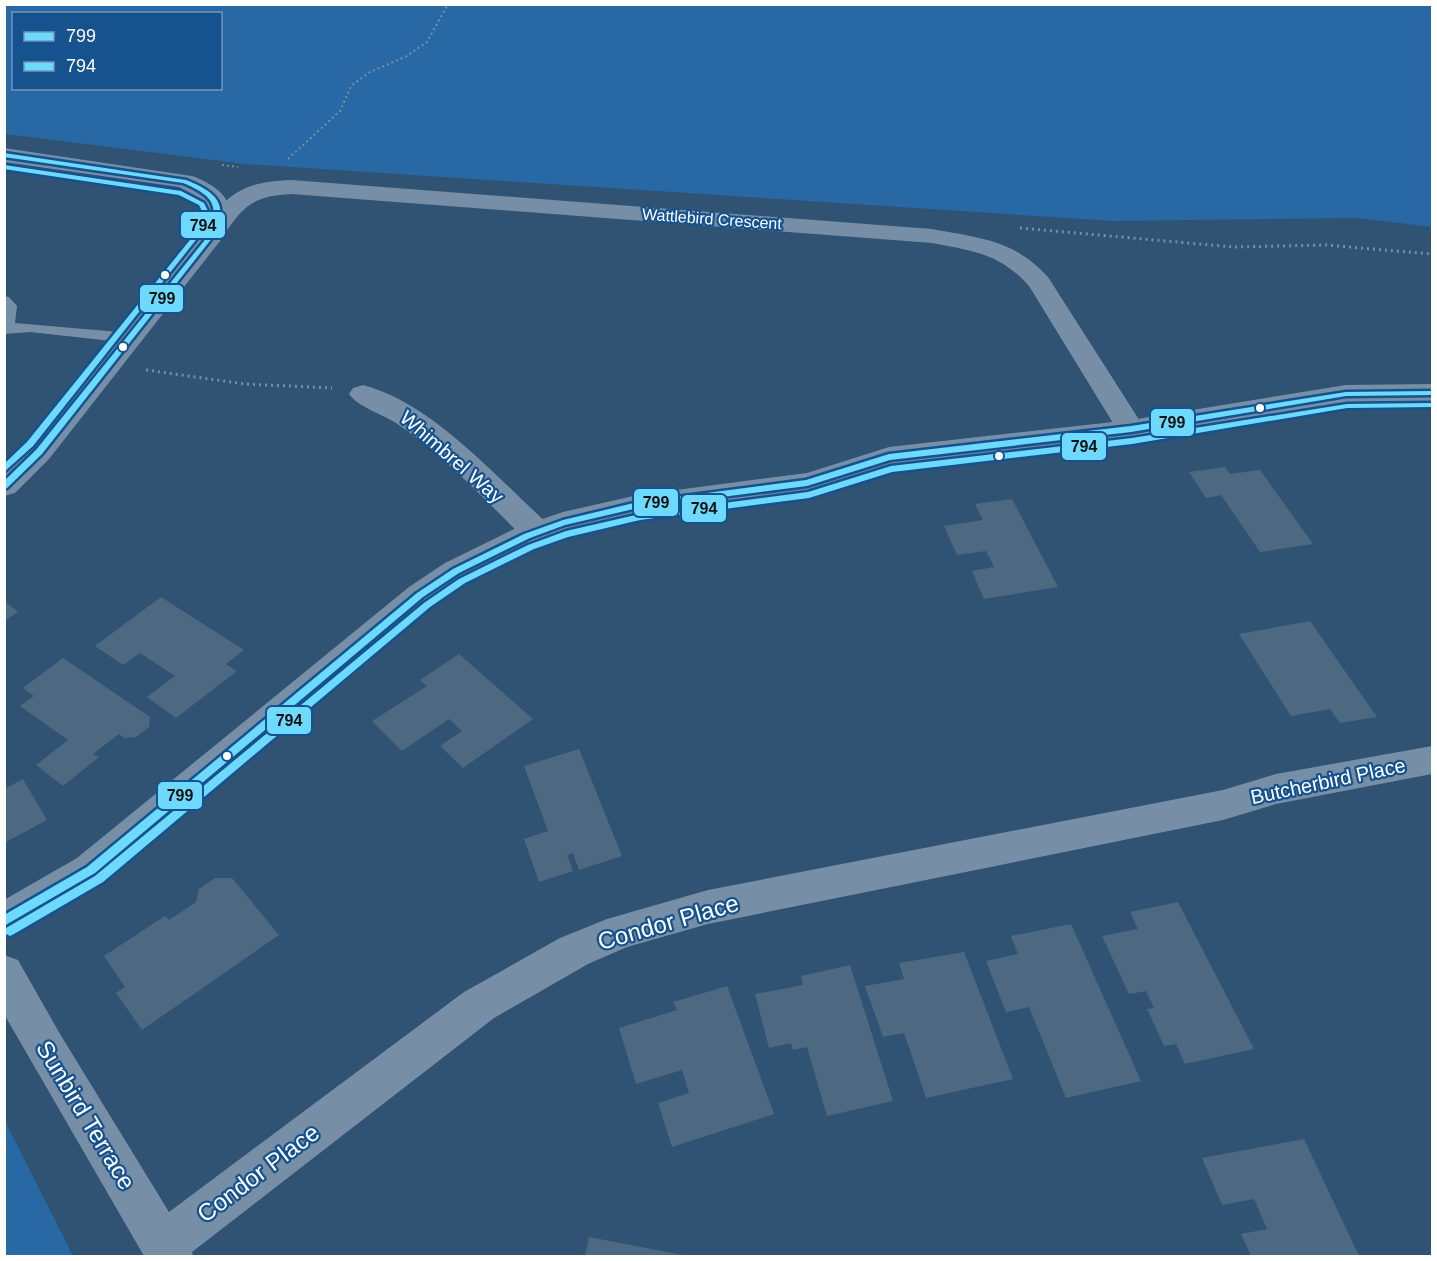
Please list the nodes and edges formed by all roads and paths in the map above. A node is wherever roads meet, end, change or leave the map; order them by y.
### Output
1 (448, 4) edge
2 (4, 155) edge
3 (285, 163) dead end
4 (216, 228) junction
5 (4, 300) edge
6 (5, 328) edge
7 (130, 338) junction
8 (144, 370) dead end
9 (1432, 393) edge
10 (363, 394) joint
11 (1131, 429) junction
12 (4, 486) edge
13 (536, 531) junction
14 (1432, 760) edge
15 (1223, 805) joint
16 (4, 921) edge
17 (4, 973) edge
18 (167, 1250) edge

1 - 3 path
2 - 4 street
4 - 7 street, Wattlebird Crescent
4 - 11 street, Wattlebird Crescent
5 - 6 lane
6 - 7 lane
7 - 12 street, Wattlebird Crescent
8 - 10 path
9 - 11 street
10 - 13 street, Whimbrel Way
11 - 13 street
13 - 16 street
14 - 15 street, Butcherbird Place
15 - 18 street, Condor Place
17 - 18 street, Sunbird Terrace

